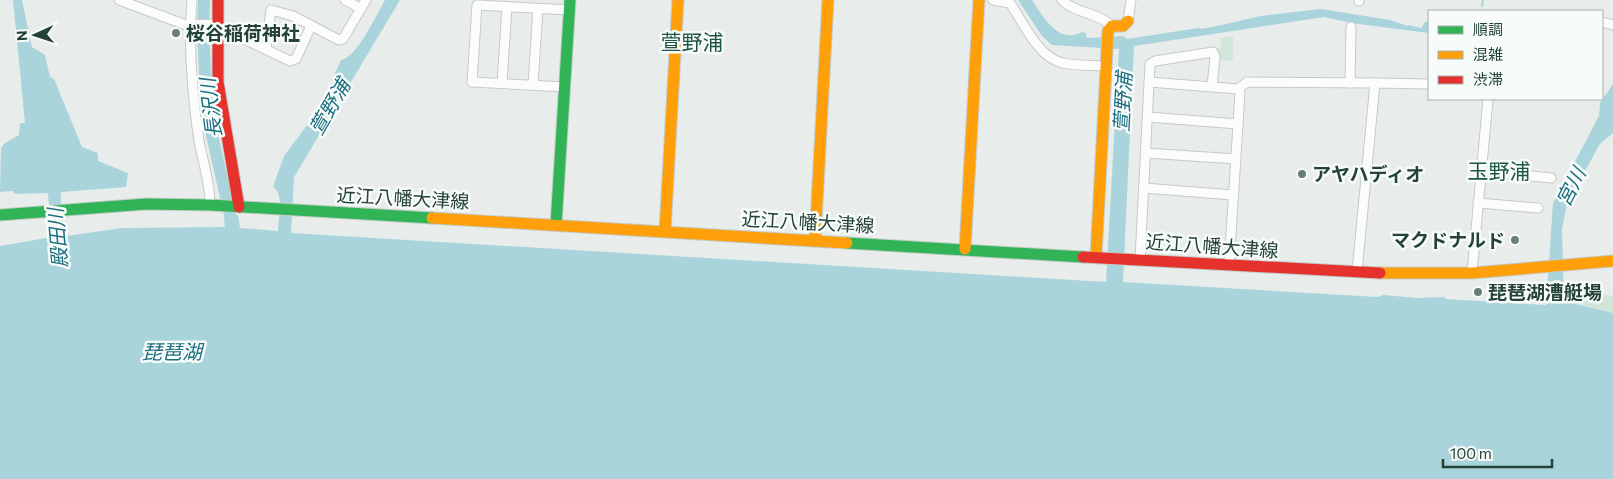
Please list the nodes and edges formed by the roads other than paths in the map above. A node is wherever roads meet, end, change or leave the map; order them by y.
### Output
1 (119, 0) edge
2 (192, 0) edge
3 (218, 0) edge
4 (346, 0) edge
5 (678, 0) edge
6 (828, 0) edge
7 (979, 0) edge
8 (993, 0) edge
9 (1062, 0) edge
10 (1131, 0) edge
11 (1007, 1) edge
12 (363, 4) edge
13 (570, 5) edge
14 (507, 7) junction
15 (538, 8) junction
16 (1128, 21) joint
17 (192, 25) junction
18 (215, 25) junction
19 (311, 26) junction
20 (1351, 27) dead end
21 (1110, 31) junction
22 (218, 40) junction
23 (266, 49) junction
24 (1105, 66) junction
25 (1149, 82) junction
26 (502, 83) junction
27 (1350, 83) junction
28 (1375, 83) junction
29 (1428, 84) edge
30 (533, 85) junction
31 (1212, 86) junction
32 (565, 87) junction
33 (1238, 89) junction
34 (1488, 100) edge
35 (1148, 117) junction
36 (221, 123) junction
37 (1238, 124) junction
38 (199, 126) junction
39 (1146, 153) junction
40 (1236, 159) junction
41 (1481, 171) junction
42 (1551, 178) dead end
43 (1144, 188) junction
44 (1233, 195) junction
45 (1478, 203) junction
46 (214, 205) junction
47 (238, 207) junction
48 (1538, 208) dead end
49 (0, 215) edge
50 (556, 225) junction
51 (664, 231) junction
52 (815, 240) junction
53 (965, 249) junction
54 (1099, 256) junction
55 (1140, 259) junction
56 (1613, 261) edge
57 (1229, 264) junction
58 (1357, 272) junction
59 (1472, 273) junction

1 - 17 street
2 - 17 street
3 - 18 main road
4 - 12 street
5 - 51 main road
6 - 52 main road
7 - 53 main road
8 - 11 street
9 - 21 street
10 - 16 street
11 - 24 street
12 - 19 street
13 - 15 street
13 - 32 main road
14 - 15 street
14 - 26 street
14 - 26 street
15 - 30 street
16 - 21 main road
17 - 18 street
17 - 38 street
18 - 22 main road
19 - 23 street
19 - 23 street
20 - 27 street
21 - 24 main road
22 - 23 street
22 - 36 main road
24 - 54 main road
25 - 31 street
25 - 31 street
25 - 35 street
26 - 30 street
27 - 28 street
27 - 33 street
28 - 29 street
28 - 58 street
30 - 32 street
31 - 33 street
32 - 50 main road
33 - 37 street
34 - 41 street
35 - 37 street
35 - 39 street
36 - 38 street
36 - 47 main road
37 - 40 street
38 - 46 street
39 - 40 street
39 - 43 street
40 - 44 street
41 - 42 street
41 - 45 street
43 - 44 street
43 - 55 street
44 - 57 street
45 - 48 street
45 - 59 street
46 - 47 main road, 近江八幡大津線
46 - 49 main road, 近江八幡大津線
47 - 50 main road, 近江八幡大津線
50 - 51 main road, 近江八幡大津線
51 - 52 main road, 近江八幡大津線
52 - 53 main road, 近江八幡大津線
53 - 54 main road, 近江八幡大津線
54 - 55 main road, 近江八幡大津線
55 - 57 main road, 近江八幡大津線
56 - 59 main road, 近江八幡大津線
57 - 58 main road, 近江八幡大津線
58 - 59 main road, 近江八幡大津線

